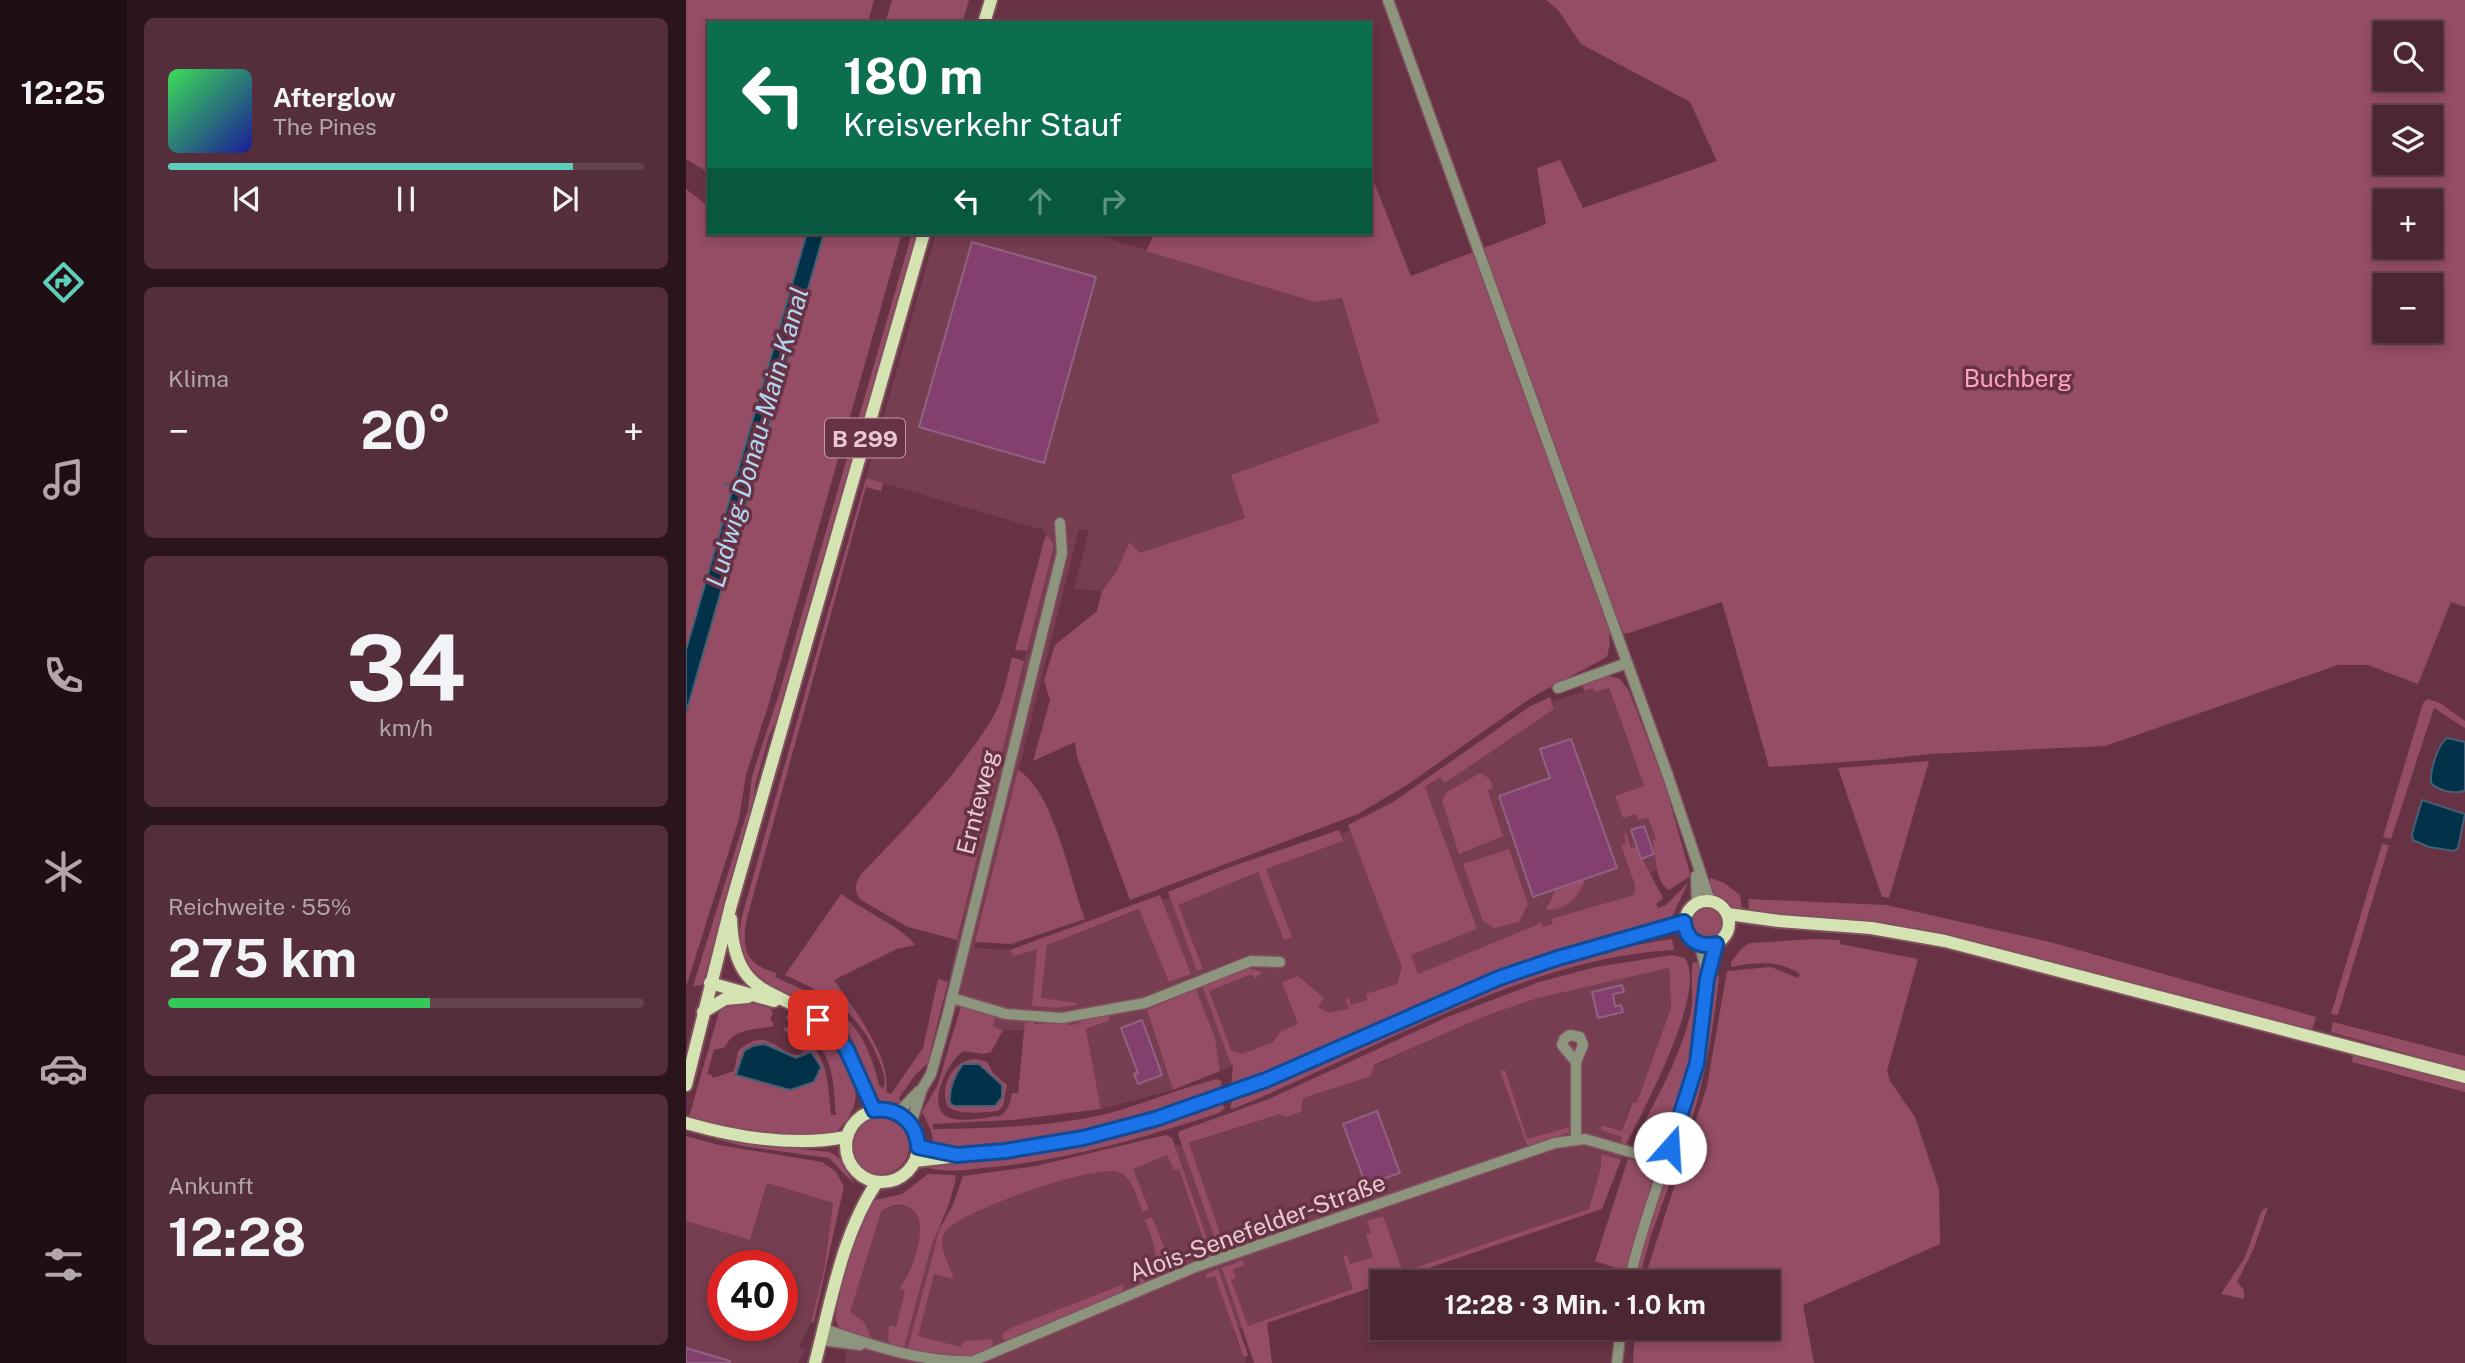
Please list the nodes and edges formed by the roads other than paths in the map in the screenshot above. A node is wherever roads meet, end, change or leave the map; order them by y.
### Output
1 (991, 0) edge
2 (1388, 0) edge
3 (985, 21) edge
4 (923, 235) edge
5 (1060, 523) dead end
6 (1627, 663) junction
7 (1558, 688) dead end
8 (1704, 902) junction
9 (731, 905) junction
10 (1727, 914) junction
11 (1779, 921) junction
12 (1684, 922) junction
13 (1729, 928) junction
14 (1646, 935) junction
15 (1689, 936) junction
16 (1700, 944) junction
17 (1716, 944) junction
18 (1280, 962) dead end
19 (1707, 979) junction
20 (710, 983) junction
21 (952, 998) junction
22 (766, 999) junction
23 (798, 1009) junction
24 (703, 1012) junction
25 (1576, 1062) dead end
26 (2465, 1077) edge
27 (686, 1085) edge
28 (922, 1089) junction
29 (869, 1112) junction
30 (898, 1113) junction
31 (686, 1123) edge
32 (911, 1124) junction
33 (846, 1137) junction
34 (1576, 1139) junction
35 (800, 1142) junction
36 (918, 1147) junction
37 (846, 1153) junction
38 (957, 1155) junction
39 (915, 1161) junction
40 (1665, 1163) junction
41 (861, 1176) junction
42 (877, 1182) junction
43 (859, 1210) junction
44 (1632, 1270) edge
45 (823, 1335) junction
46 (1620, 1340) edge
47 (815, 1363) edge
48 (956, 1363) edge
49 (1617, 1363) edge

1 - 3 main road
2 - 6 street
4 - 9 main road, B 299
5 - 21 street, Ernteweg
6 - 7 street
6 - 8 street
8 - 10 main road
8 - 12 main road
9 - 20 main road, B 299
9 - 23 main road, B 299
10 - 11 main road
10 - 13 main road
11 - 13 main road
11 - 26 main road
12 - 14 main road
12 - 15 main road
13 - 17 main road
14 - 15 main road
14 - 38 main road
15 - 16 main road
16 - 17 main road
16 - 19 street
17 - 19 street
18 - 21 street
19 - 40 street
20 - 22 main road
20 - 24 main road, B 299
21 - 28 street, Ernteweg
22 - 23 main road
22 - 24 main road
23 - 29 main road
24 - 27 main road, B 299
25 - 34 street
28 - 30 street, Ernteweg
28 - 32 street, Ernteweg
29 - 30 main road
29 - 33 main road
30 - 32 main road
31 - 35 main road
32 - 36 main road
33 - 35 main road
33 - 37 main road
34 - 40 street, Alois-Senefelder-Straße
34 - 48 street, Alois-Senefelder-Straße
35 - 37 main road
36 - 38 main road
36 - 39 main road
37 - 41 main road
38 - 39 main road
39 - 42 main road
40 - 44 street
41 - 42 main road
41 - 43 main road
42 - 43 main road
43 - 45 main road
45 - 47 main road
45 - 48 street, Alois-Senefelder-Straße
46 - 49 street

